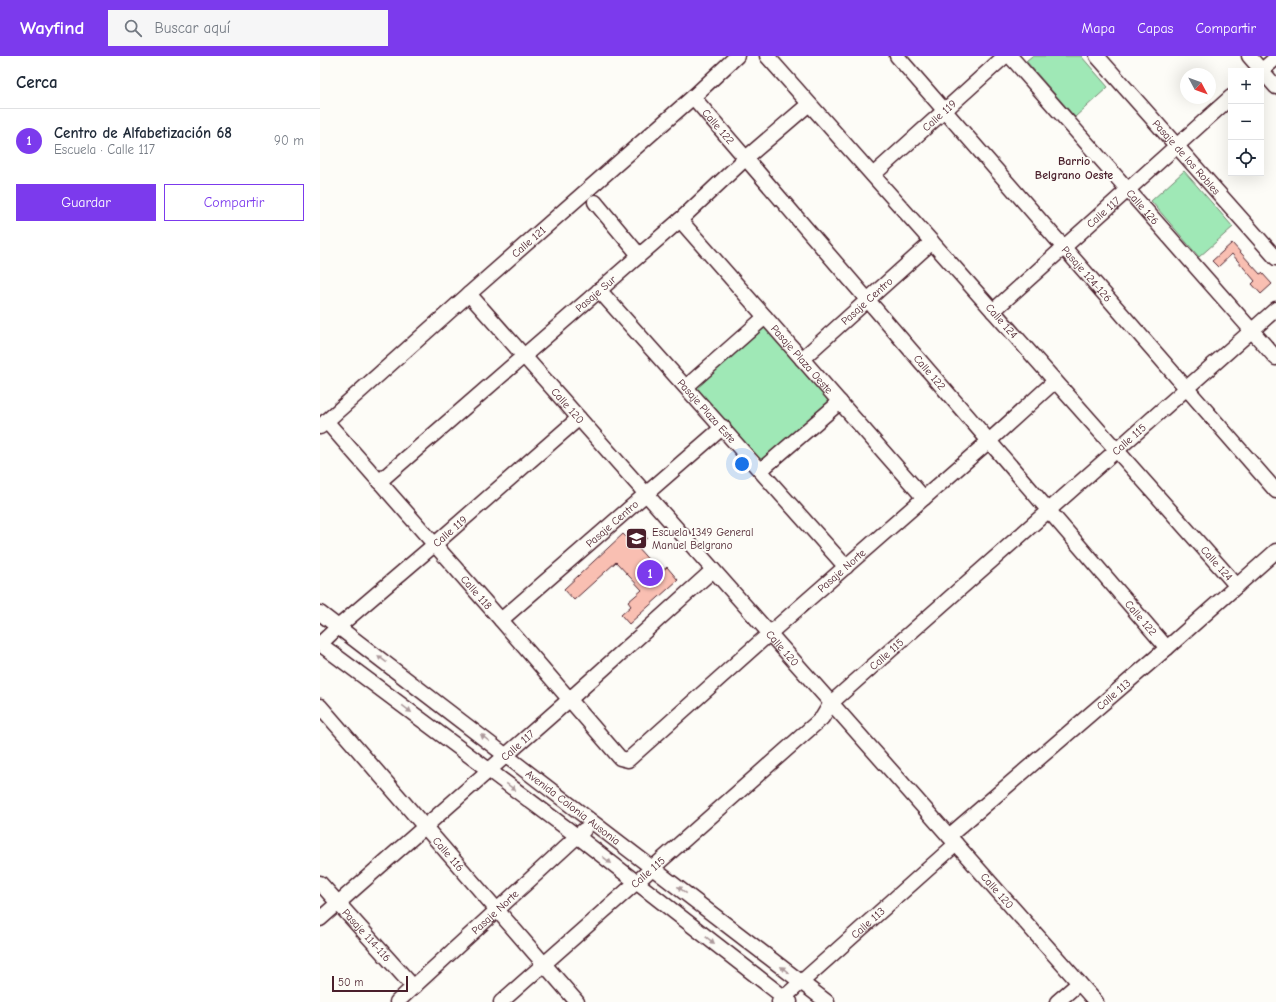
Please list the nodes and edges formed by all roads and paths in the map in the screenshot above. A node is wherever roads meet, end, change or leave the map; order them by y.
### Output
1 (737, 56) edge
2 (767, 56) edge
3 (897, 56) edge
4 (1005, 56) edge
5 (1010, 56) edge
6 (1097, 56) edge
7 (1249, 56) edge
8 (1276, 58) edge
9 (1259, 68) edge
10 (1264, 68) edge
11 (1264, 74) edge
12 (1276, 86) edge
13 (693, 97) junction
14 (1228, 100) edge
15 (810, 104) junction
16 (945, 111) junction
17 (1176, 146) junction
18 (746, 158) junction
19 (873, 175) junction
20 (1128, 190) junction
21 (595, 202) dead end
22 (680, 220) junction
23 (932, 242) junction
24 (1064, 248) junction
25 (640, 255) junction
26 (1276, 258) edge
27 (599, 290) junction
28 (469, 294) junction
29 (867, 299) junction
30 (1276, 309) edge
31 (993, 311) junction
32 (765, 317) junction
33 (1252, 331) junction
34 (524, 356) junction
35 (1276, 358) edge
36 (802, 359) junction
37 (1055, 381) junction
38 (686, 387) junction
39 (1186, 388) junction
40 (840, 402) junction
41 (579, 418) junction
42 (323, 424) edge
43 (723, 427) junction
44 (989, 441) junction
45 (1117, 450) junction
46 (761, 470) junction
47 (380, 482) junction
48 (1276, 491) edge
49 (646, 494) junction
50 (924, 498) junction
51 (1048, 511) junction
52 (434, 545) junction
53 (1276, 551) edge
54 (846, 566) junction
55 (713, 570) junction
56 (1237, 586) junction
57 (320, 613) edge
58 (501, 620) junction
59 (338, 627) junction
60 (770, 633) junction
61 (320, 644) edge
62 (1167, 648) junction
63 (570, 698) junction
64 (831, 703) junction
65 (320, 706) edge
66 (506, 754) junction
67 (628, 760) joint
68 (489, 770) junction
69 (593, 822) junction
70 (425, 826) junction
71 (577, 836) junction
72 (952, 840) junction
73 (652, 868) junction
74 (636, 882) junction
75 (320, 884) edge
76 (338, 903) junction
77 (496, 910) junction
78 (320, 919) edge
79 (544, 964) junction
80 (802, 982) junction
81 (1079, 983) junction
82 (415, 986) junction
83 (784, 1001) edge
84 (397, 1002) edge
85 (501, 1002) edge
86 (577, 1002) edge
87 (827, 1002) edge
88 (1057, 1002) edge
89 (1096, 1002) edge

1 - 13 street, Calle 121
2 - 15 street, Calle 124
3 - 16 street, Pasaje 124-126
4 - 16 street, Calle 119
5 - 20 street, Calle 126
6 - 17 street, Pasaje de los Robles
7 - 9 street
8 - 10 street
11 - 12 street
13 - 18 street, Calle 122
13 - 28 street, Calle 121
14 - 17 street, Calle 117
15 - 18 street, Pasaje Sur
15 - 19 street, Calle 124
16 - 19 street, Calle 119
16 - 24 street, Pasaje 124-126
17 - 20 street, Calle 117
17 - 26 street, Pasaje de los Robles
18 - 22 street, Pasaje Sur
18 - 29 street, Calle 122
19 - 23 street, Calle 124
20 - 24 street, Calle 117
20 - 33 street, Calle 126
21 - 25 street
22 - 25 street, Pasaje Sur
22 - 32 street, Pasaje Plaza Oeste
23 - 29 street, Pasaje Centro
23 - 31 street, Calle 124
24 - 31 street, Calle 117
24 - 39 street, Pasaje 124-126
25 - 27 street, Pasaje Sur
27 - 34 street, Pasaje Sur
27 - 38 street, Pasaje Plaza Este
28 - 34 street, Calle 120
28 - 42 street, Calle 121
29 - 36 street, Pasaje Centro
29 - 44 street, Calle 122
30 - 33 street, Calle 115
31 - 37 street, Calle 124
32 - 36 street, Pasaje Plaza Oeste
32 - 38 street
33 - 35 street, Calle 126
33 - 39 street, Calle 115
34 - 41 street, Calle 120
34 - 47 street, Pasaje Sur
36 - 40 street, Pasaje Plaza Oeste
37 - 44 street, Pasaje Norte
37 - 45 street, Calle 124
38 - 43 street, Pasaje Plaza Este
39 - 45 street, Calle 115
39 - 48 street, Pasaje 124-126
40 - 46 street
40 - 50 street, Pasaje Plaza Oeste
41 - 49 street, Calle 120
41 - 52 street, Calle 119
42 - 47 street, Calle 118
43 - 46 street, Pasaje Plaza Este
43 - 49 street, Pasaje Centro
44 - 50 street, Pasaje Norte
44 - 51 street, Calle 122
45 - 51 street, Calle 115
45 - 56 street, Calle 124
46 - 54 street, Pasaje Plaza Este
47 - 52 street, Calle 118
49 - 55 street, Calle 120
49 - 58 street, Pasaje Centro
50 - 54 street, Pasaje Norte
51 - 62 street, Calle 122
51 - 64 street, Calle 115
52 - 58 street, Calle 118
52 - 59 street, Calle 119
53 - 56 street, Calle 113
54 - 60 street, Pasaje Norte
55 - 60 street, Calle 120
55 - 63 street, Calle 117
56 - 62 street, Calle 113
57 - 59 street, Avenida Colonia Ausonia
58 - 63 street, Calle 118
59 - 61 street, Calle 119
66 -> 59 street, Avenida Colonia Ausonia
60 - 64 street, Calle 120
60 - 67 street, Pasaje Norte
61 -> 68 street, Avenida Colonia Ausonia
62 - 72 street, Calle 113
63 - 66 street, Calle 117
63 - 67 street, Calle 118
64 - 72 street, Calle 120
64 - 73 street, Calle 115
65 - 70 street, Calle 116
66 - 68 street, Calle 117
66 - 69 street, Avenida Colonia Ausonia
68 - 70 street, Calle 117
68 -> 71 street, Avenida Colonia Ausonia
69 - 71 street, Pasaje Norte
69 - 73 street, Avenida Colonia Ausonia
70 - 76 street, Calle 117
70 - 77 street, Calle 116
71 -> 74 street, Avenida Colonia Ausonia
71 - 77 street, Pasaje Norte
72 - 80 street, Calle 113
72 - 81 street, Calle 120
73 - 74 street, Calle 115
80 -> 73 street, Avenida Colonia Ausonia
74 - 79 street, Calle 115
74 -> 83 street, Avenida Colonia Ausonia
75 - 76 street, Pasaje 114-116
76 - 78 street, Calle 117
76 - 82 street, Pasaje 114-116
77 - 79 street, Calle 116
77 - 82 street, Pasaje Norte
79 - 85 street, Calle 115
79 - 86 street, Calle 116
80 - 83 street, Calle 113
80 - 87 street, Avenida Colonia Ausonia
81 - 88 street
81 - 89 street, Calle 120
82 - 84 street, Pasaje Norte

